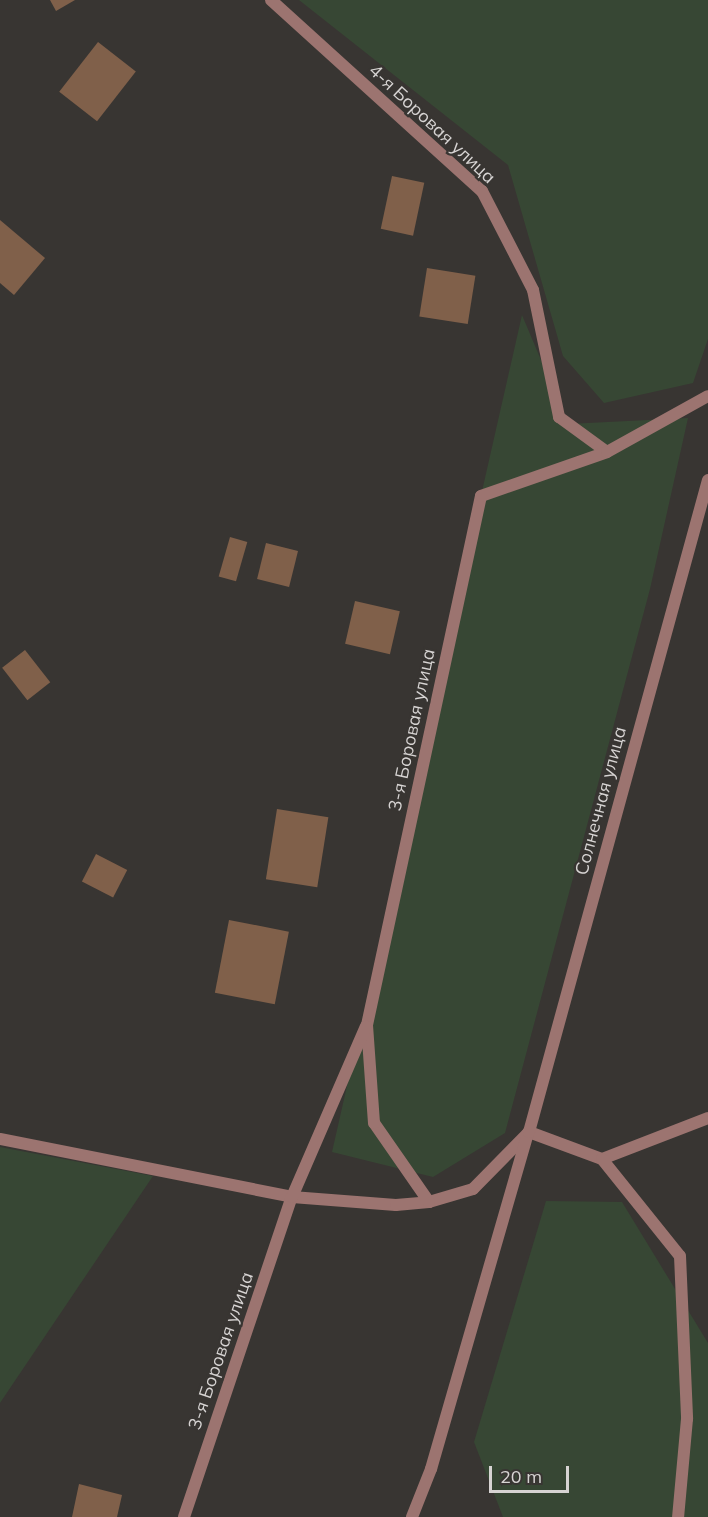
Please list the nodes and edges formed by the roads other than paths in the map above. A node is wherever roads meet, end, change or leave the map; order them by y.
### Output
1 (271, 0) edge
2 (708, 396) edge
3 (607, 452) junction
4 (708, 480) edge
5 (367, 1025) junction
6 (708, 1118) edge
7 (529, 1132) junction
8 (0, 1139) edge
9 (602, 1159) junction
10 (292, 1197) junction
11 (429, 1202) junction
12 (184, 1517) edge
13 (412, 1517) edge
14 (678, 1517) edge

1 - 3 street, 4-я Боровая улица
2 - 3 street, 3-я Боровая улица
3 - 5 street, 3-я Боровая улица
4 - 7 street, Солнечная улица
5 - 10 street, 3-я Боровая улица
5 - 11 street, 3-я Боровая улица
6 - 9 street
7 - 9 street
7 - 11 street
7 - 13 street, Солнечная улица
8 - 10 street
9 - 14 street
10 - 11 street
10 - 12 street, 3-я Боровая улица

